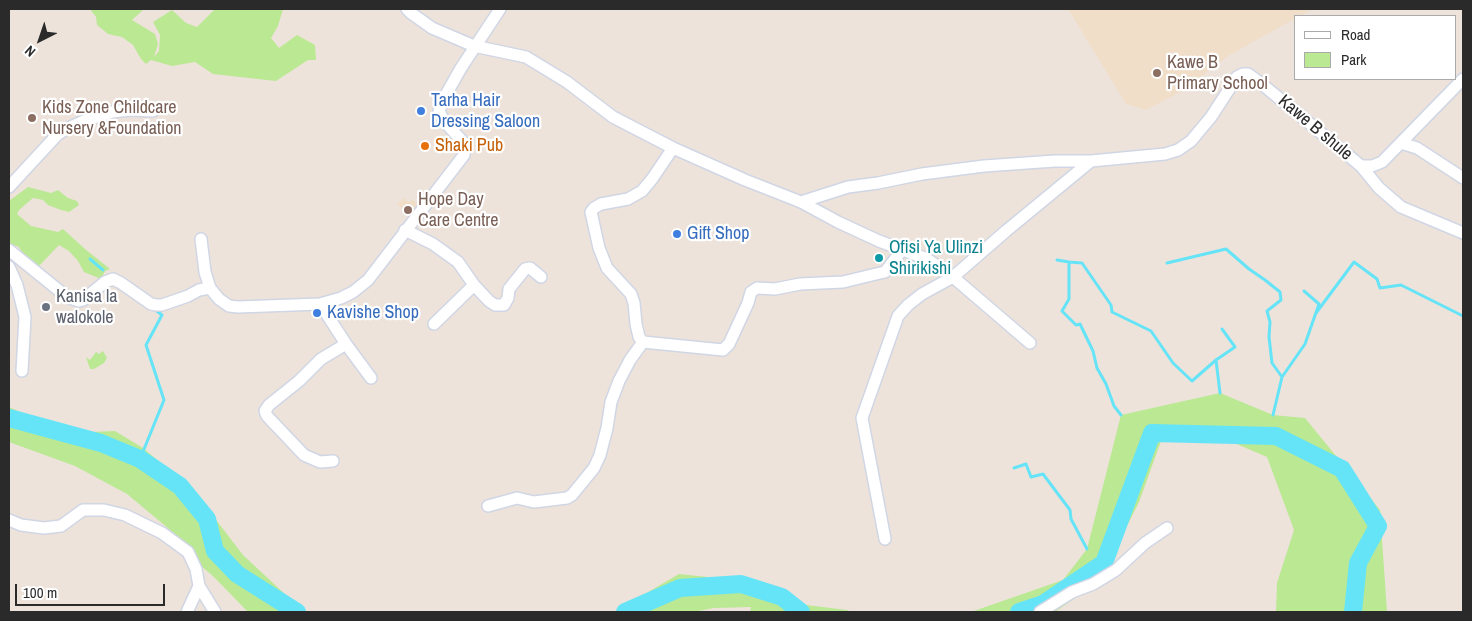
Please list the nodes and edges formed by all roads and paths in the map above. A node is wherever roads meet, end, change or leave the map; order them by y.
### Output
1 (407, 9) edge
2 (500, 9) edge
3 (474, 46) junction
4 (1463, 79) edge
5 (153, 110) dead end
6 (1401, 143) junction
7 (674, 148) junction
8 (1092, 161) junction
9 (1361, 166) junction
10 (1463, 178) edge
11 (9, 187) edge
12 (801, 202) junction
13 (405, 230) junction
14 (1463, 233) edge
15 (201, 239) dead end
16 (9, 250) edge
17 (902, 250) junction
18 (9, 267) edge
19 (953, 277) junction
20 (541, 278) dead end
21 (474, 285) junction
22 (210, 288) junction
23 (320, 304) junction
24 (434, 324) dead end
25 (643, 342) junction
26 (1030, 343) dead end
27 (346, 344) junction
28 (22, 371) dead end
29 (371, 378) dead end
30 (333, 461) dead end
31 (488, 506) dead end
32 (9, 520) edge
33 (1167, 528) dead end
34 (885, 540) dead end
35 (199, 586) junction
36 (187, 612) edge
37 (215, 612) edge
38 (1040, 612) edge

1 - 3 street
2 - 3 street
3 - 7 street
3 - 13 street
4 - 6 street, Kawe B shule
5 - 11 street
6 - 9 street, Kawe B shule
6 - 10 street
7 - 12 street
7 - 25 street
8 - 9 street, Kawe B shule
8 - 12 street
8 - 19 street
9 - 14 street
12 - 17 street
13 - 21 street
13 - 23 street
15 - 22 street
16 - 22 street
17 - 19 street
17 - 25 street
18 - 28 street
19 - 26 street
19 - 34 street
20 - 21 street
21 - 24 street
22 - 23 street
23 - 27 street
25 - 31 street
27 - 29 street
27 - 30 street
32 - 35 street
33 - 38 street
35 - 36 street
35 - 37 street

